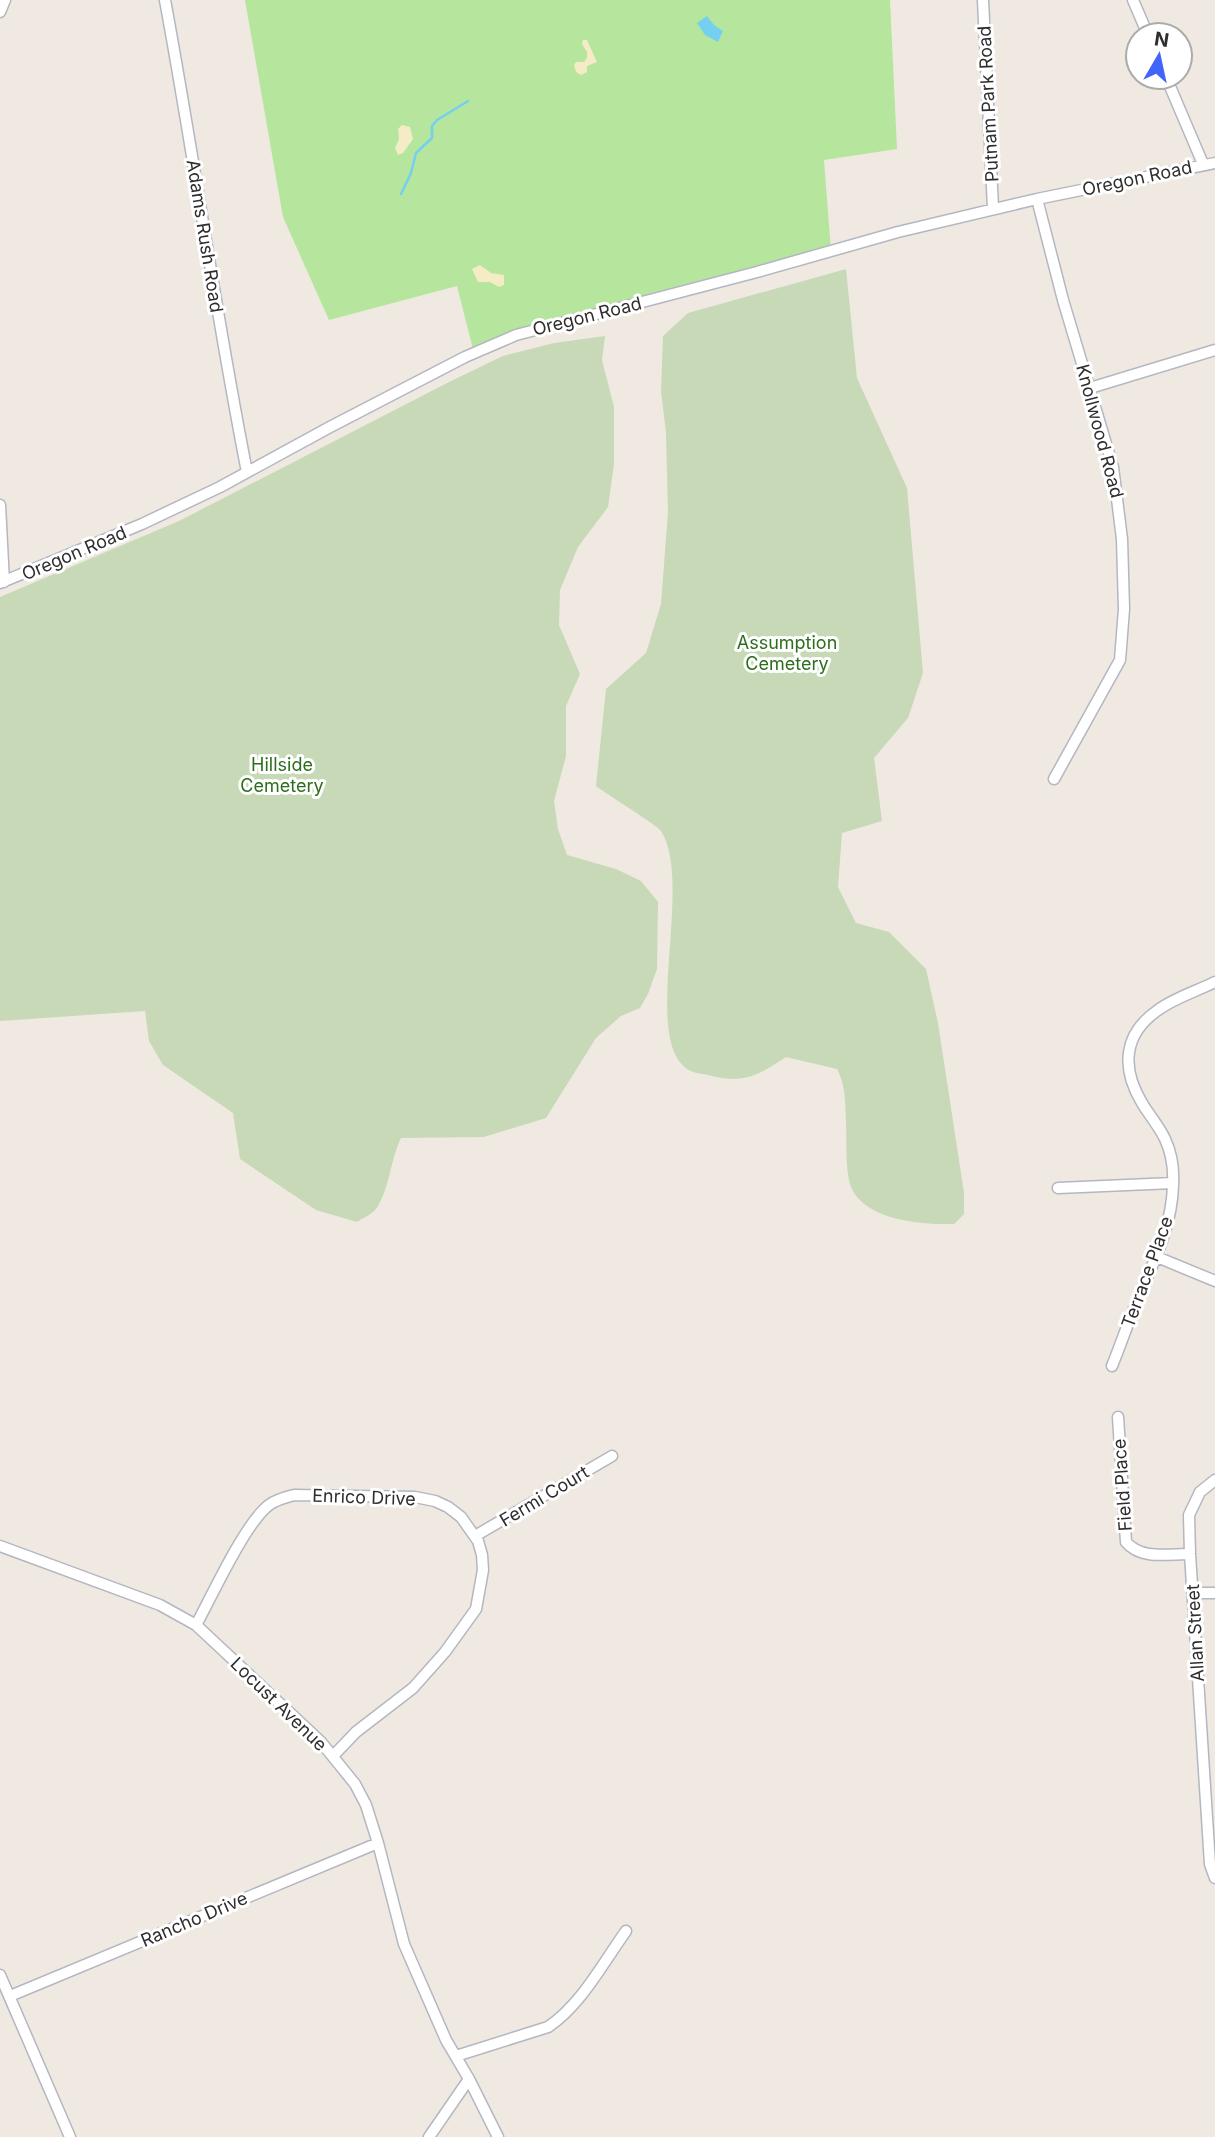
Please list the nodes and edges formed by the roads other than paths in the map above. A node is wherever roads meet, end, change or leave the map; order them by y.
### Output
1 (5, 0) edge
2 (164, 0) edge
3 (983, 0) edge
4 (1133, 0) edge
5 (0, 12) edge
6 (1142, 21) edge
7 (1172, 91) edge
8 (1215, 163) edge
9 (1203, 164) junction
10 (1037, 199) junction
11 (993, 208) junction
12 (1215, 350) edge
13 (1090, 388) junction
14 (247, 472) junction
15 (0, 506) edge
16 (2, 583) edge
17 (1054, 779) dead end
18 (1215, 982) edge
19 (1173, 1182) junction
20 (1058, 1188) dead end
21 (1157, 1256) junction
22 (1215, 1281) edge
23 (1112, 1366) dead end
24 (1118, 1417) dead end
25 (612, 1456) dead end
26 (1215, 1480) edge
27 (475, 1536) junction
28 (0, 1546) edge
29 (1190, 1554) junction
30 (1192, 1592) junction
31 (1215, 1593) edge
32 (195, 1625) junction
33 (333, 1756) junction
34 (378, 1843) junction
35 (1215, 1878) edge
36 (626, 1931) dead end
37 (0, 1975) edge
38 (10, 1996) junction
39 (456, 2056) junction
40 (470, 2079) junction
41 (70, 2137) edge
42 (429, 2137) edge
43 (498, 2137) edge

1 - 5 street
2 - 14 street, Adams Rush Road
3 - 11 street, Putnam Park Road
4 - 6 street
7 - 9 street
8 - 9 street, Oregon Road
9 - 10 street, Oregon Road
10 - 11 street, Oregon Road
10 - 13 street, Knollwood Road
11 - 14 street, Oregon Road
12 - 13 street
13 - 17 street, Knollwood Road
14 - 16 street, Oregon Road
15 - 16 street
18 - 19 street, Terrace Place
19 - 20 street
19 - 21 street, Terrace Place
21 - 22 street
21 - 23 street, Terrace Place
24 - 29 street, Field Place
25 - 27 street, Fermi Court
26 - 29 street, Allan Street
27 - 32 street, Enrico Drive
27 - 33 street, Enrico Drive
28 - 32 street, Locust Avenue
29 - 30 street, Allan Street
30 - 31 street
30 - 35 street, Allan Street
32 - 33 street, Locust Avenue
33 - 34 street, Locust Avenue
34 - 38 street, Rancho Drive
34 - 39 street, Locust Avenue
36 - 39 street
37 - 38 street
38 - 41 street
39 - 40 street, Locust Avenue
40 - 42 street
40 - 43 street, Locust Avenue

